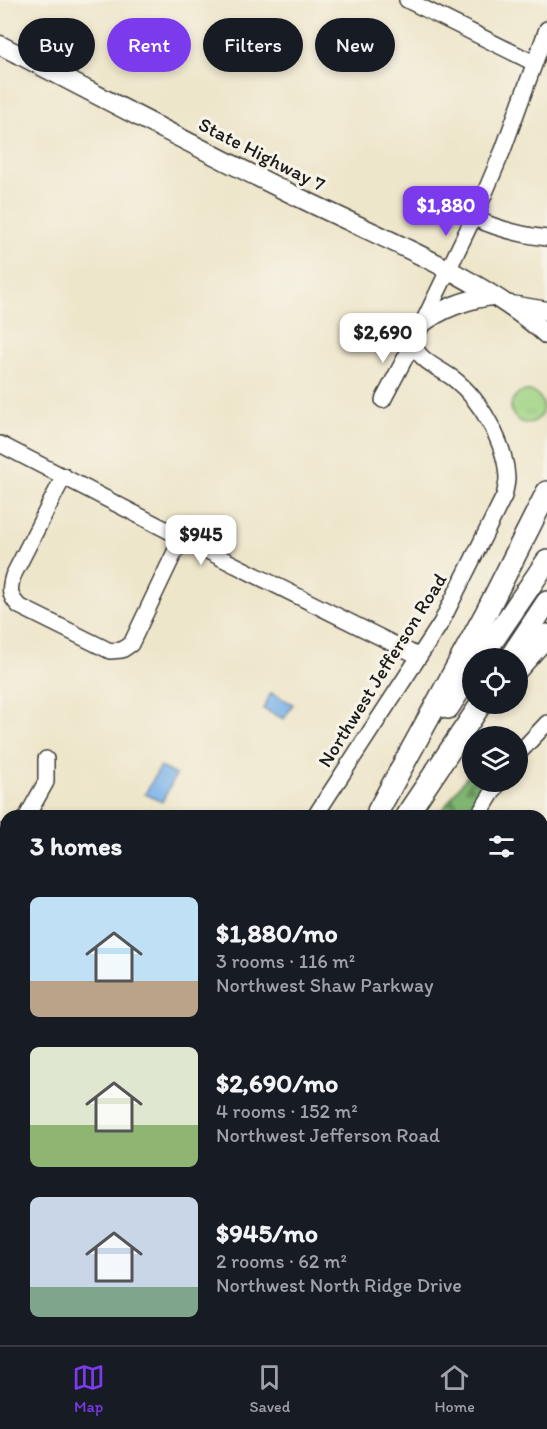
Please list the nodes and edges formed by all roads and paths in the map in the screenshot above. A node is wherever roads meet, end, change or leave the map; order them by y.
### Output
1 (407, 0) edge
2 (547, 29) edge
3 (0, 45) edge
4 (534, 63) junction
5 (474, 218) junction
6 (547, 238) edge
7 (449, 270) junction
8 (498, 300) junction
9 (547, 312) edge
10 (420, 325) junction
11 (545, 332) edge
12 (413, 343) junction
13 (383, 400) dead end
14 (0, 444) edge
15 (64, 476) junction
16 (547, 492) edge
17 (182, 537) junction
18 (547, 561) edge
19 (547, 602) edge
20 (547, 635) edge
21 (488, 648) edge
22 (517, 648) edge
23 (418, 656) junction
24 (528, 657) edge
25 (462, 686) edge
26 (474, 714) edge
27 (477, 714) edge
28 (547, 723) edge
29 (466, 726) joint
30 (462, 732) edge
31 (528, 743) edge
32 (46, 759) dead end
33 (493, 792) edge
34 (30, 810) edge
35 (319, 810) edge
36 (378, 810) edge
37 (378, 810) edge
38 (410, 810) edge
39 (482, 810) edge

1 - 4 street
2 - 4 street
3 - 7 main road, State Highway 7
4 - 5 street
5 - 6 street
5 - 7 street
7 - 8 main road, State Highway 7
7 - 10 street
8 - 9 main road
8 - 10 main road
8 - 11 main road
10 - 12 street
12 - 13 street
12 - 23 street, Northwest Jefferson Road
14 - 15 street
15 - 17 street
15 - 17 street
16 - 36 highway
17 - 23 street
18 - 21 highway
19 - 22 highway
20 - 24 highway
23 - 35 street, Northwest Jefferson Road
25 - 37 highway
26 - 29 highway
27 - 29 highway
28 - 31 street
30 - 38 highway
32 - 34 street
33 - 39 street

